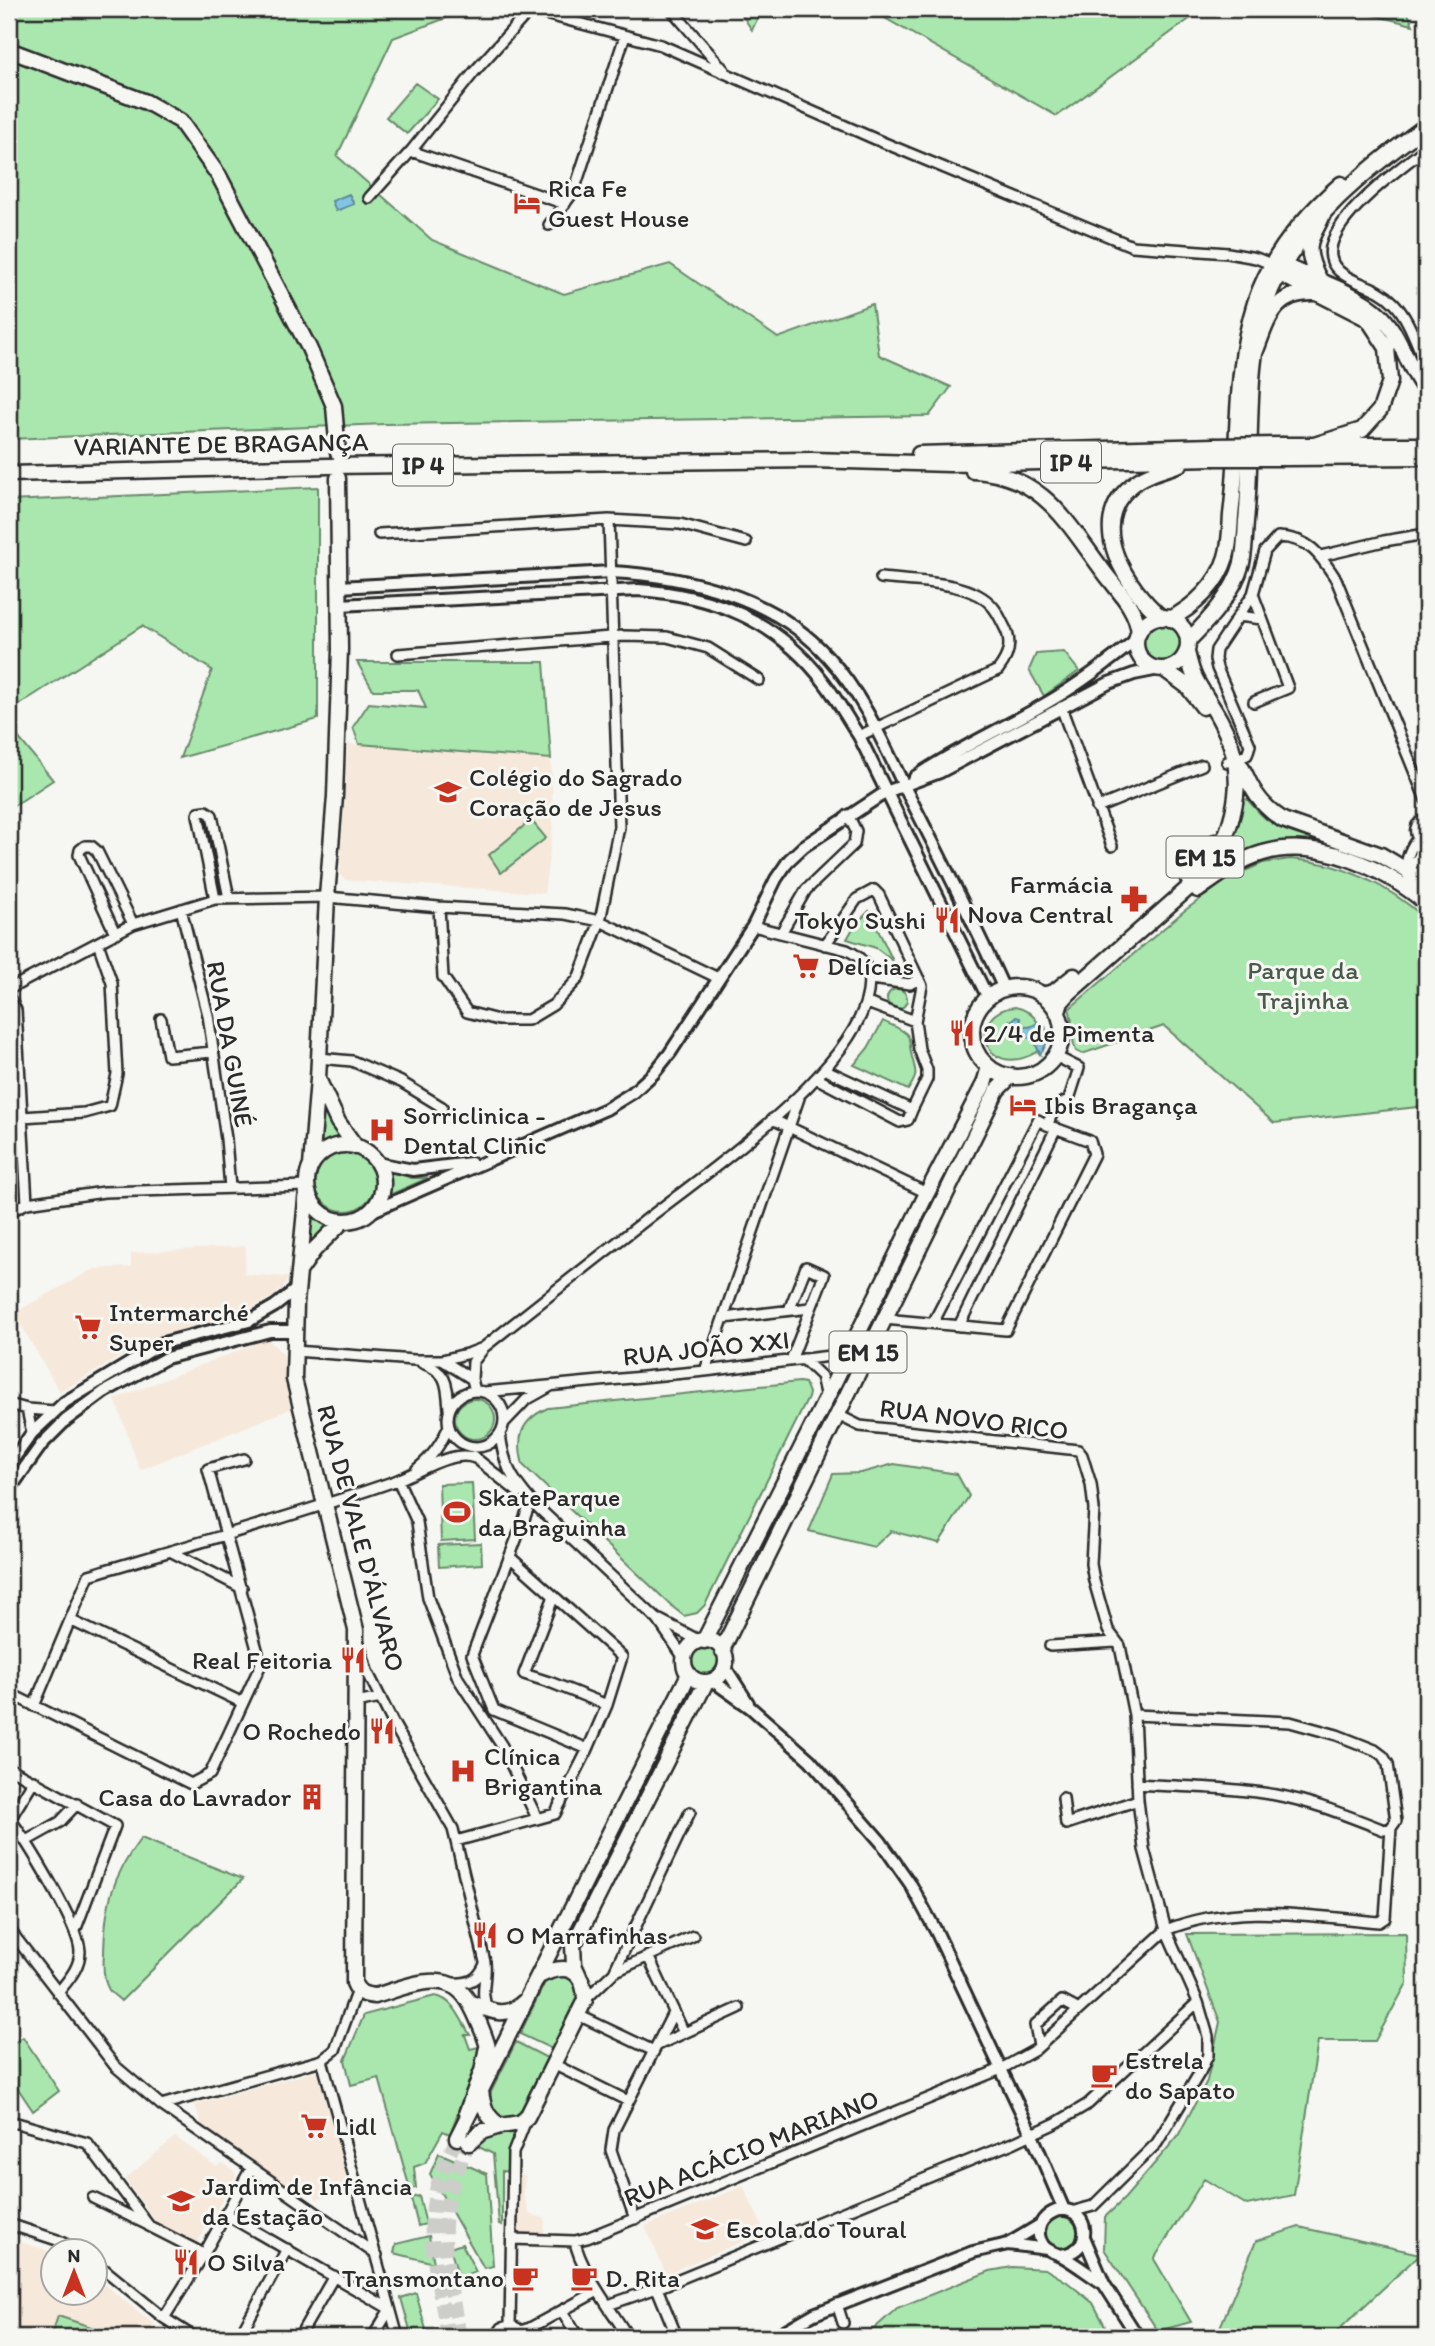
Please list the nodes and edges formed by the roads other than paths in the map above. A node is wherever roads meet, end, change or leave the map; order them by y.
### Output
1 (671, 9) edge
2 (625, 36) junction
3 (9, 50) edge
4 (727, 74) junction
5 (1426, 120) edge
6 (1426, 126) edge
7 (1426, 148) edge
8 (411, 151) junction
9 (369, 198) dead end
10 (565, 204) junction
11 (1323, 214) junction
12 (549, 225) dead end
13 (1274, 270) junction
14 (1320, 288) junction
15 (1255, 353) junction
16 (1426, 364) edge
17 (1426, 391) edge
18 (1426, 445) edge
19 (1311, 446) junction
20 (1214, 452) junction
21 (1283, 452) junction
22 (338, 453) dead end
23 (1426, 457) edge
24 (1192, 459) junction
25 (812, 460) junction
26 (950, 464) junction
27 (9, 474) edge
28 (338, 478) dead end
29 (609, 520) junction
30 (379, 534) dead end
31 (1426, 534) edge
32 (746, 542) dead end
33 (1321, 556) junction
34 (611, 572) junction
35 (881, 578) dead end
36 (339, 587) junction
37 (611, 590) junction
38 (1253, 594) junction
39 (339, 605) junction
40 (1238, 616) junction
41 (1166, 618) junction
42 (1262, 619) junction
43 (1138, 635) junction
44 (613, 637) junction
45 (1187, 646) junction
46 (398, 654) dead end
47 (1117, 656) junction
48 (1161, 669) junction
49 (759, 680) dead end
50 (1086, 695) junction
51 (1254, 702) dead end
52 (1061, 707) junction
53 (875, 727) junction
54 (859, 736) junction
55 (1231, 761) junction
56 (1202, 765) dead end
57 (904, 785) junction
58 (886, 792) junction
59 (1259, 799) junction
60 (1232, 801) junction
61 (1426, 803) edge
62 (1097, 808) junction
63 (848, 815) junction
64 (1424, 820) edge
65 (1424, 841) edge
66 (1219, 844) junction
67 (1112, 846) dead end
68 (1300, 848) junction
69 (1410, 849) junction
70 (1385, 857) junction
71 (1420, 857) junction
72 (1245, 860) junction
73 (1406, 870) junction
74 (1425, 882) edge
75 (327, 897) junction
76 (1181, 897) junction
77 (229, 898) junction
78 (215, 899) junction
79 (1426, 900) edge
80 (439, 907) junction
81 (181, 909) junction
82 (600, 921) junction
83 (9, 922) edge
84 (133, 924) junction
85 (753, 926) junction
86 (115, 933) junction
87 (781, 933) junction
88 (9, 940) edge
89 (98, 943) junction
90 (825, 944) junction
91 (718, 978) junction
92 (870, 979) junction
93 (919, 979) junction
94 (9, 989) edge
95 (1004, 989) junction
96 (1042, 995) junction
97 (9, 997) edge
98 (988, 998) junction
99 (867, 1003) junction
100 (1058, 1012) junction
101 (161, 1019) dead end
102 (915, 1021) junction
103 (213, 1052) junction
104 (1055, 1056) junction
105 (319, 1058) junction
106 (989, 1067) junction
107 (824, 1069) junction
108 (1010, 1077) junction
109 (816, 1078) junction
110 (318, 1079) junction
111 (800, 1096) junction
112 (442, 1107) dead end
113 (912, 1110) junction
114 (22, 1117) junction
115 (772, 1119) junction
116 (789, 1127) junction
117 (1051, 1127) junction
118 (356, 1147) junction
119 (484, 1161) junction
120 (377, 1163) junction
121 (311, 1166) junction
122 (230, 1188) junction
123 (307, 1188) junction
124 (927, 1193) junction
125 (27, 1203) junction
126 (9, 1212) edge
127 (368, 1213) junction
128 (343, 1221) junction
129 (299, 1272) junction
130 (298, 1288) junction
131 (810, 1308) junction
132 (789, 1310) junction
133 (724, 1318) junction
134 (884, 1319) junction
135 (933, 1323) junction
136 (959, 1326) junction
137 (295, 1331) junction
138 (483, 1348) junction
139 (295, 1351) junction
140 (470, 1353) junction
141 (847, 1354) junction
142 (803, 1359) junction
143 (414, 1360) junction
144 (442, 1360) junction
145 (792, 1360) junction
146 (863, 1362) junction
147 (455, 1366) junction
148 (705, 1371) junction
149 (472, 1379) junction
150 (447, 1386) junction
151 (552, 1386) junction
152 (479, 1391) junction
153 (826, 1399) junction
154 (9, 1404) edge
155 (27, 1409) junction
156 (55, 1411) junction
157 (449, 1411) junction
158 (839, 1413) junction
159 (504, 1423) junction
160 (449, 1426) junction
161 (32, 1433) junction
162 (500, 1434) junction
163 (463, 1444) junction
164 (475, 1458) junction
165 (244, 1459) dead end
166 (9, 1465) edge
167 (402, 1479) junction
168 (9, 1490) edge
169 (531, 1501) junction
170 (324, 1506) junction
171 (227, 1534) junction
172 (170, 1551) junction
173 (510, 1557) junction
174 (242, 1588) junction
175 (554, 1596) junction
176 (659, 1619) junction
177 (70, 1620) junction
178 (356, 1630) junction
179 (702, 1641) junction
180 (1116, 1642) junction
181 (1050, 1646) dead end
182 (722, 1650) junction
183 (684, 1658) junction
184 (725, 1667) junction
185 (689, 1674) junction
186 (709, 1681) junction
187 (9, 1693) edge
188 (381, 1698) junction
189 (243, 1703) junction
190 (607, 1705) junction
191 (34, 1706) junction
192 (355, 1708) junction
193 (751, 1708) junction
194 (1134, 1715) junction
195 (588, 1749) junction
196 (9, 1768) edge
197 (34, 1780) junction
198 (1138, 1784) junction
199 (1063, 1798) dead end
200 (1138, 1800) junction
201 (77, 1804) junction
202 (690, 1812) dead end
203 (537, 1818) junction
204 (9, 1819) edge
205 (1391, 1828) junction
206 (26, 1841) junction
207 (456, 1841) junction
208 (9, 1929) edge
209 (1166, 1930) junction
210 (75, 1931) junction
211 (694, 1936) dead end
212 (648, 1956) junction
213 (485, 1962) junction
214 (614, 1972) junction
215 (480, 1975) junction
216 (539, 1976) junction
217 (579, 1976) junction
218 (443, 1982) junction
219 (357, 1990) junction
220 (58, 1993) junction
221 (375, 1996) junction
222 (526, 2000) junction
223 (585, 2000) junction
224 (469, 2001) junction
225 (1198, 2001) junction
226 (740, 2008) dead end
227 (1079, 2010) junction
228 (489, 2011) junction
229 (674, 2011) junction
230 (578, 2015) junction
231 (347, 2018) junction
232 (484, 2033) junction
233 (684, 2033) junction
234 (1040, 2046) junction
235 (656, 2048) junction
236 (321, 2060) junction
237 (554, 2064) junction
238 (1001, 2069) junction
239 (491, 2071) junction
240 (481, 2089) junction
241 (628, 2101) junction
242 (161, 2105) junction
243 (527, 2117) junction
244 (9, 2123) edge
245 (500, 2126) junction
246 (1032, 2135) junction
247 (463, 2141) junction
248 (251, 2168) junction
249 (1054, 2189) junction
250 (93, 2199) dead end
251 (1093, 2206) junction
252 (1067, 2211) junction
253 (225, 2214) junction
254 (635, 2218) junction
255 (1043, 2221) junction
256 (9, 2224) edge
257 (149, 2226) junction
258 (1084, 2234) junction
259 (51, 2238) edge
260 (512, 2239) junction
261 (575, 2241) junction
262 (1007, 2244) junction
263 (287, 2249) junction
264 (1047, 2249) junction
265 (204, 2254) junction
266 (376, 2255) junction
267 (1059, 2255) junction
268 (108, 2272) edge
269 (334, 2276) junction
270 (1104, 2284) junction
271 (657, 2288) junction
272 (598, 2291) junction
273 (837, 2304) junction
274 (608, 2305) junction
275 (390, 2309) junction
276 (562, 2311) junction
277 (164, 2318) junction
278 (843, 2323) dead end
279 (510, 2326) junction
280 (522, 2334) edge
281 (194, 2337) edge
282 (239, 2337) edge
283 (299, 2337) edge
284 (373, 2337) edge
285 (398, 2337) edge
286 (496, 2337) edge
287 (578, 2337) edge
288 (628, 2337) edge
289 (677, 2337) edge
290 (774, 2337) edge
291 (1138, 2337) edge

1 - 4 street
2 - 4 street
2 - 8 street
2 - 10 street
3 - 22 main road
4 - 13 street
5 - 13 main road
6 - 11 main road
7 - 16 street
8 - 9 street
8 - 10 street
10 - 12 street
11 - 13 main road
11 - 14 main road
13 - 14 main road, IP 4
13 - 15 main road
13 - 41 main road
14 - 15 main road
14 - 17 main road
14 - 19 main road, IP 4
15 - 45 main road
18 - 19 main road, VARIANTE DE BRAGANÇA / IP 4
19 - 21 main road, VARIANTE DE BRAGANÇA / IP 4
20 - 21 main road, VARIANTE DE BRAGANÇA / IP 4, bridge
20 - 24 main road, VARIANTE DE BRAGANÇA / IP 4
20 - 25 main road, VARIANTE DE BRAGANÇA / IP 4
21 - 23 main road, VARIANTE DE BRAGANÇA / IP 4
24 - 26 main road, VARIANTE DE BRAGANÇA / IP 4
24 - 41 main road
25 - 26 main road, VARIANTE DE BRAGANÇA / IP 4
25 - 27 main road, VARIANTE DE BRAGANÇA / IP 4
26 - 43 main road
28 - 36 main road
29 - 30 street
29 - 32 street
29 - 34 street
31 - 33 street
33 - 38 street
33 - 61 street
34 - 36 street
34 - 37 street
34 - 53 street
35 - 53 street
36 - 39 main road
37 - 39 street
37 - 44 street
37 - 54 street
38 - 40 street
38 - 42 street
39 - 75 main road
40 - 42 street
40 - 55 street
41 - 43 main road
41 - 45 main road, EM 15
42 - 51 street
43 - 47 street
43 - 48 main road, EM 15
44 - 46 street
44 - 49 street
44 - 82 street
45 - 48 main road
45 - 55 main road, EM 15
47 - 50 street
47 - 57 street
48 - 50 street
48 - 55 main road, EM 15
50 - 52 street
52 - 57 street
52 - 62 street
53 - 54 street
53 - 57 street
54 - 58 street
55 - 59 main road
55 - 60 main road, EM 15
56 - 62 street
57 - 58 street
57 - 95 street
58 - 63 street
58 - 98 street
59 - 60 main road
59 - 70 main road
60 - 66 main road, EM 15
61 - 64 street
62 - 67 street
63 - 85 street
63 - 87 street
64 - 65 street
65 - 69 street
65 - 71 street
66 - 72 main road
66 - 76 main road, EM 15
66 - 96 main road, EM 15
68 - 72 main road
68 - 73 street
68 - 79 main road
69 - 70 street
69 - 73 street
70 - 73 main road
71 - 73 street
71 - 74 street
72 - 76 main road
73 - 74 main road
73 - 79 street
75 - 77 street
75 - 80 street
75 - 105 main road
76 - 100 main road, EM 15
77 - 78 street
77 - 78 street
78 - 81 street
80 - 82 street
80 - 82 street
81 - 84 street
81 - 103 street, RUA DA GUINÉ
82 - 91 street
83 - 88 street
84 - 86 street
84 - 86 street
85 - 87 street
85 - 91 street
86 - 89 street
87 - 90 street
89 - 94 street
89 - 114 street
90 - 92 street
90 - 93 street
91 - 119 street
92 - 93 street
92 - 99 street
93 - 102 street
95 - 96 main road
95 - 98 main road
96 - 100 main road
97 - 114 street
98 - 106 main road
99 - 102 street
99 - 107 street
100 - 104 main road
101 - 103 street
102 - 113 street
103 - 122 street, RUA DA GUINÉ
104 - 108 main road
104 - 117 street
105 - 110 main road
105 - 112 street
106 - 108 main road
106 - 124 main road, EM 15
107 - 109 street
107 - 113 street
108 - 134 main road, EM 15
109 - 111 street
109 - 113 street
110 - 118 main road
110 - 121 main road
111 - 115 street
111 - 116 street
114 - 125 street
115 - 116 street
115 - 138 street
116 - 124 street
116 - 133 street
117 - 135 street
117 - 136 street
117 - 136 street
118 - 120 main road
118 - 121 main road
119 - 120 street
119 - 127 street
120 - 127 main road
121 - 123 main road
122 - 123 street
122 - 125 street
123 - 128 main road
123 - 129 main road, RUA DE VALE D'ÁLVARO
124 - 141 main road, EM 15
125 - 126 street
127 - 128 main road
128 - 129 main road
129 - 130 main road, RUA DE VALE D'ÁLVARO
130 - 137 main road, RUA DE VALE D'ÁLVARO
130 - 156 street
131 - 132 street
131 - 132 street
131 - 145 street
132 - 133 street
133 - 148 street
134 - 135 street
134 - 146 main road, EM 15
135 - 136 street
137 - 139 main road, RUA DE VALE D'ÁLVARO
137 - 168 street
138 - 140 street
138 - 149 street
139 - 143 street
139 - 170 main road, RUA DE VALE D'ÁLVARO
140 - 144 street
140 - 147 street
141 - 142 street, RUA JOÃO XXI
141 - 146 street
141 - 153 main road, EM 15
141 - 158 main road
142 - 145 street, RUA JOÃO XXI
142 - 153 street
143 - 144 street
143 - 150 street
144 - 147 street
145 - 148 street, RUA JOÃO XXI
146 - 158 main road, EM 15
147 - 149 street
147 - 150 street
148 - 151 street, RUA JOÃO XXI
149 - 152 street
150 - 157 street
151 - 152 street, RUA JOÃO XXI
151 - 159 street, RUA JOÃO XXI
152 - 157 street
152 - 159 street
153 - 179 main road, EM 15
154 - 155 street
155 - 156 street
155 - 161 street
156 - 161 street
157 - 160 street
158 - 180 street, RUA NOVO RICO
158 - 182 main road, EM 15
159 - 162 street
160 - 163 street
160 - 167 street
161 - 166 street
162 - 163 street
162 - 169 street
163 - 164 street
164 - 167 street
164 - 169 street
165 - 171 street
167 - 170 street
167 - 203 street
169 - 173 street
169 - 176 street
170 - 171 street
170 - 178 main road, RUA DE VALE D'ÁLVARO
171 - 172 street
171 - 174 street
172 - 174 street
172 - 177 street
173 - 175 street
173 - 195 street
174 - 189 street
175 - 190 street
175 - 190 street
176 - 179 street
176 - 183 street
177 - 189 street
177 - 191 street
178 - 188 street, RUA DE VALE D'ÁLVARO
178 - 192 main road
179 - 182 main road
179 - 183 main road, EM 15
180 - 181 street
180 - 194 street, RUA NOVO RICO
182 - 184 main road
183 - 185 main road
184 - 186 main road
184 - 193 street
185 - 186 main road
185 - 216 main road
186 - 193 street
186 - 217 main road
187 - 191 street
188 - 192 street
188 - 207 street, RUA DE VALE D'ÁLVARO
189 - 191 street
190 - 195 street
192 - 219 main road
193 - 238 street
194 - 198 street, RUA NOVO RICO
194 - 205 street
195 - 203 street
196 - 197 street
197 - 201 street
197 - 204 street
198 - 200 street, RUA NOVO RICO
198 - 205 street
199 - 200 street
200 - 209 street, RUA NOVO RICO
201 - 206 street
201 - 210 street
202 - 214 street
203 - 207 street
204 - 206 street
205 - 209 street
206 - 210 street
207 - 213 street, RUA DE VALE D'ÁLVARO
208 - 220 street
209 - 225 street, RUA NOVO RICO
209 - 227 street, RUA ACÁCIO MARIANO
210 - 220 street
211 - 212 street
212 - 214 street
212 - 229 street
213 - 215 street
213 - 228 street, RUA DE VALE D'ÁLVARO
214 - 223 street
215 - 218 street
215 - 224 street
216 - 217 main road
216 - 222 main road
217 - 223 main road
218 - 221 main road
218 - 224 main road
219 - 221 main road
219 - 231 street
220 - 242 street
221 - 231 street
222 - 228 main road
222 - 239 main road
223 - 230 main road
224 - 228 main road
224 - 232 main road
225 - 246 street
225 - 251 street, RUA NOVO RICO
226 - 233 street
227 - 234 street, RUA ACÁCIO MARIANO
227 - 234 street
229 - 233 street
229 - 235 street
230 - 235 street
230 - 237 main road
231 - 236 street
232 - 239 main road
232 - 247 street
233 - 235 street
234 - 238 street, RUA ACÁCIO MARIANO
235 - 241 street
236 - 242 street
236 - 266 street
237 - 241 street
237 - 243 main road
238 - 246 street
238 - 254 street, RUA ACÁCIO MARIANO
239 - 240 main road
240 - 245 main road
240 - 247 main road
241 - 254 street
242 - 248 street
243 - 245 main road
243 - 260 street
244 - 257 street
245 - 247 main road
246 - 249 street
246 - 271 street
248 - 253 street
248 - 266 street
249 - 252 street
249 - 255 street
250 - 257 street
251 - 252 street
251 - 258 street
252 - 255 street
252 - 258 street
253 - 263 street
253 - 265 street
254 - 261 street, RUA ACÁCIO MARIANO
255 - 262 street
255 - 264 street
256 - 259 street
257 - 265 street
258 - 267 street
258 - 270 street
260 - 261 street, RUA ACÁCIO MARIANO
260 - 279 street
261 - 272 street
262 - 264 street
262 - 273 street
263 - 269 street
263 - 282 street
264 - 267 street
265 - 277 street
266 - 275 street
267 - 270 street
268 - 277 street
269 - 275 street
269 - 283 street
270 - 291 street
271 - 274 street
271 - 289 street
272 - 274 street
272 - 276 street
273 - 278 street
273 - 290 street
274 - 288 street
275 - 284 street
275 - 285 street
276 - 280 street
276 - 287 street
277 - 281 street
279 - 280 street
279 - 286 street

